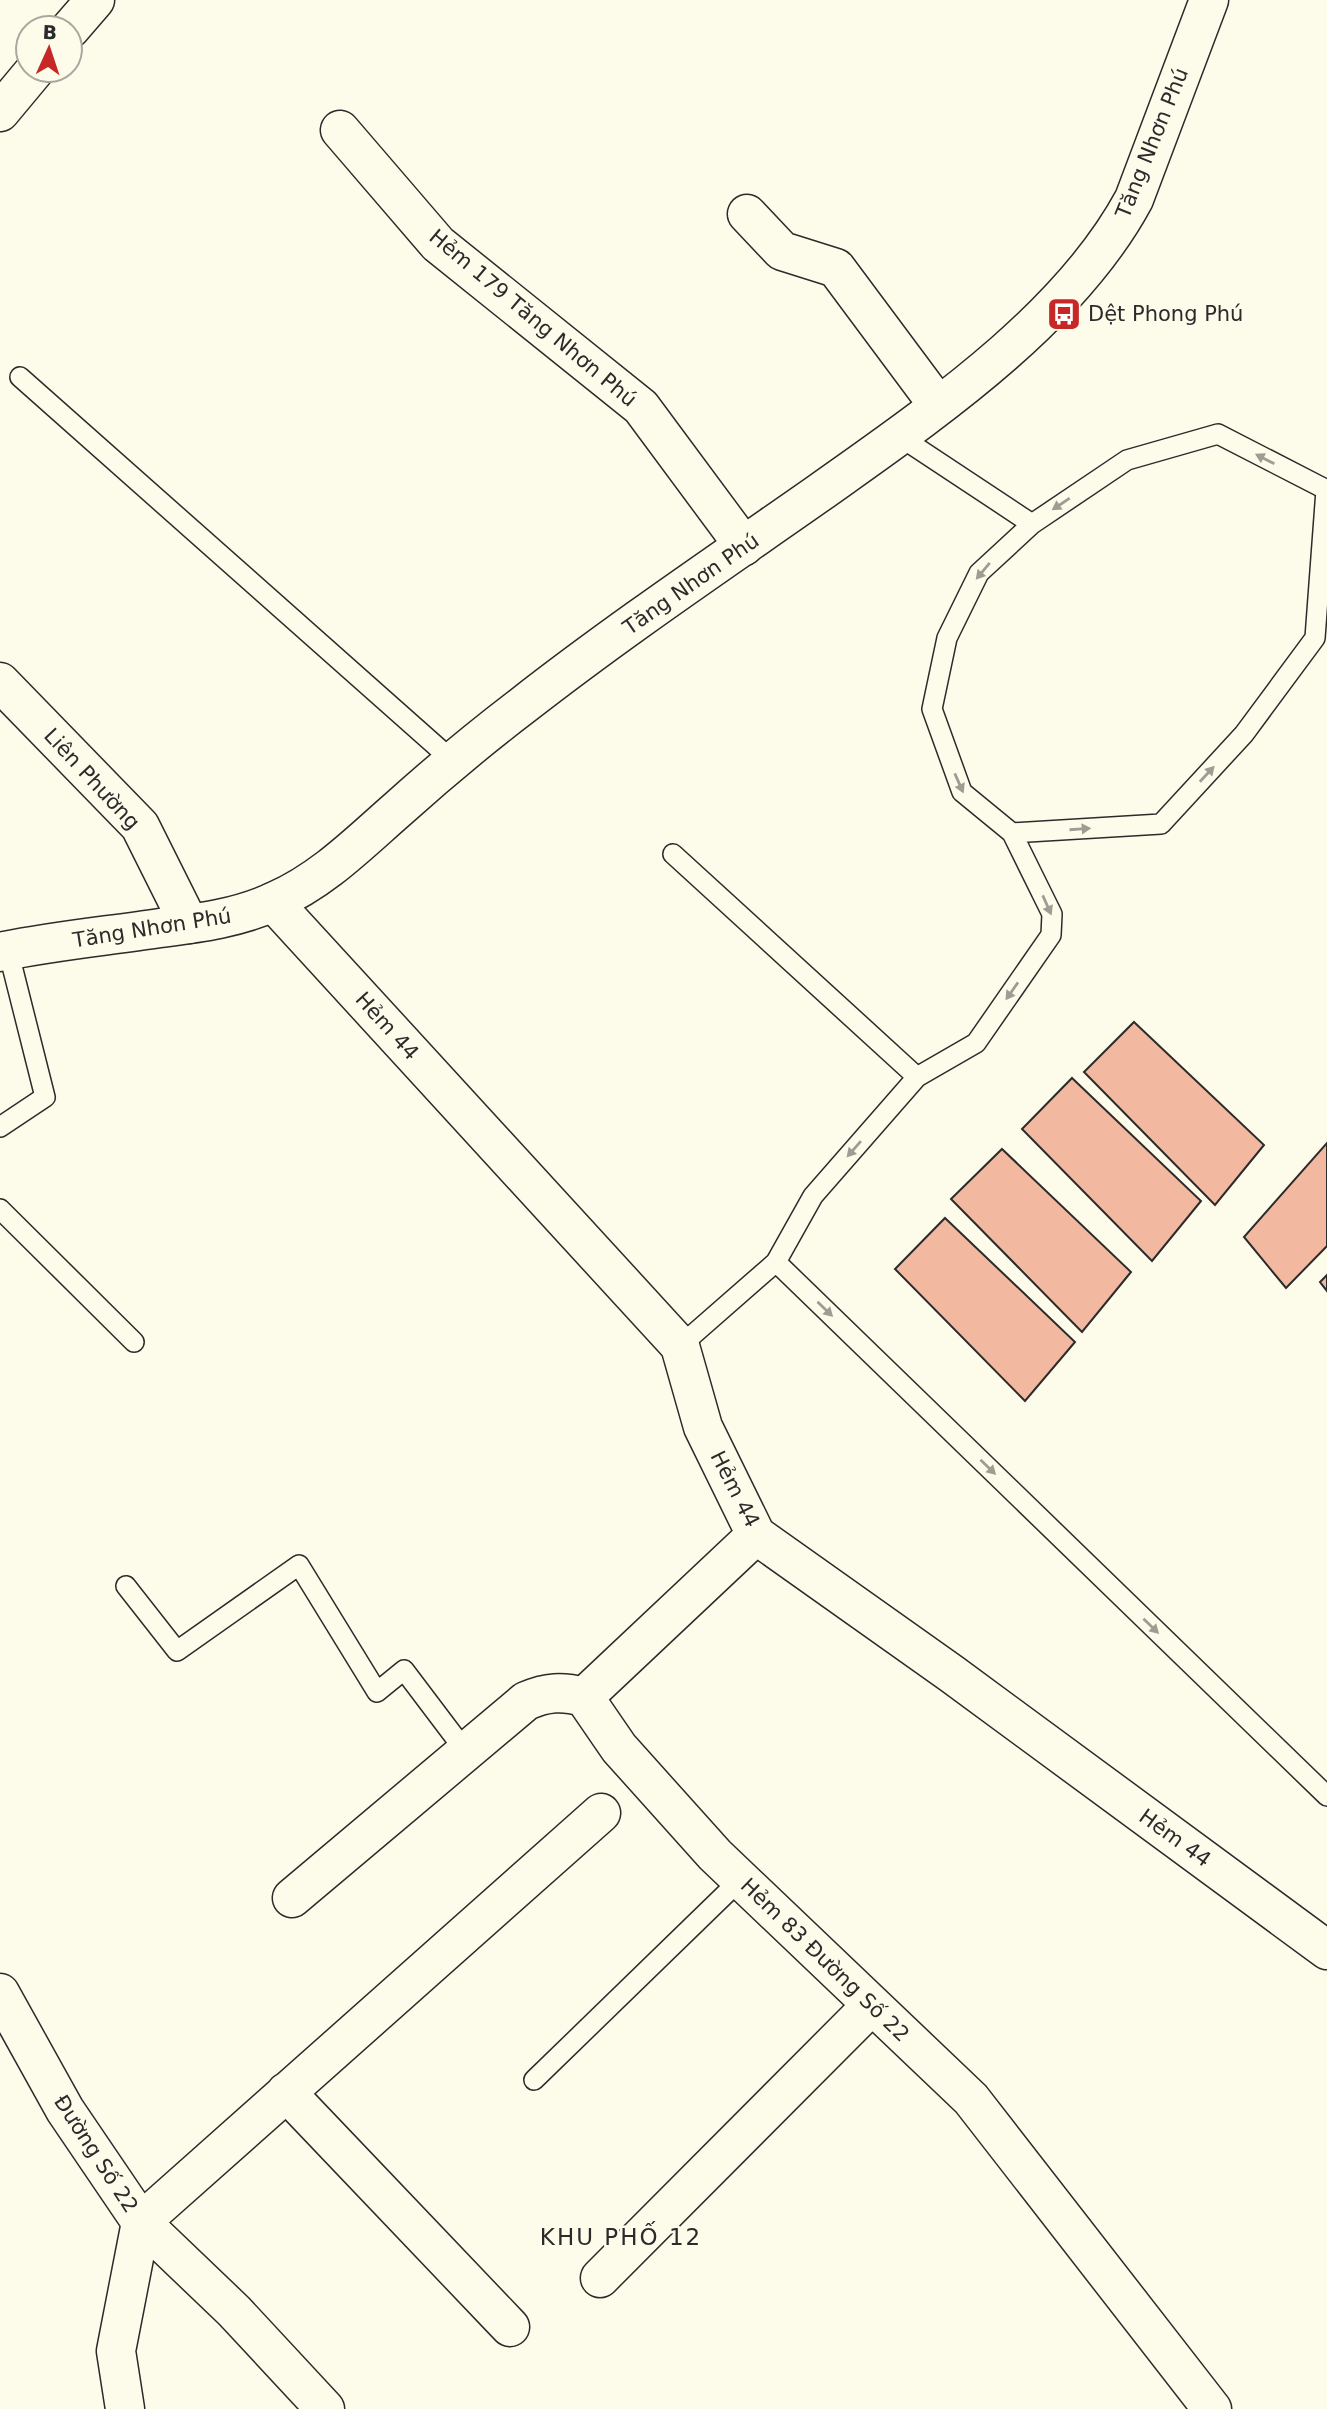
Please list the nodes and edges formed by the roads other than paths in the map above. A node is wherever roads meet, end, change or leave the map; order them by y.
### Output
1 (95, 0) edge
2 (1209, 0) edge
3 (83, 14) edge
4 (24, 84) edge
5 (0, 112) edge
6 (340, 130) dead end
7 (747, 214) dead end
8 (20, 377) dead end
9 (938, 405) junction
10 (899, 436) junction
11 (1326, 490) edge
12 (1032, 524) junction
13 (744, 545) junction
14 (0, 682) edge
15 (453, 761) junction
16 (1012, 833) junction
17 (673, 854) dead end
18 (273, 902) junction
19 (189, 924) junction
20 (4, 951) edge
21 (917, 1077) junction
22 (0, 1128) edge
23 (0, 1209) edge
24 (776, 1262) junction
25 (134, 1342) dead end
26 (680, 1346) junction
27 (757, 1535) junction
28 (127, 1587) dead end
29 (584, 1697) junction
30 (466, 1752) junction
31 (1327, 1796) edge
32 (601, 1813) dead end
33 (740, 1879) junction
34 (292, 1898) dead end
35 (1327, 1950) edge
36 (0, 1993) edge
37 (872, 2005) junction
38 (534, 2080) dead end
39 (286, 2092) junction
40 (141, 2222) junction
41 (600, 2278) dead end
42 (510, 2327) dead end
43 (125, 2409) edge
44 (325, 2409) edge
45 (1213, 2409) edge

1 - 3 street
2 - 9 street, Tăng Nhơn Phú
4 - 5 street
6 - 13 street, Hẻm 179 Tăng Nhơn Phú
7 - 9 street
8 - 15 lane
9 - 10 street, Tăng Nhơn Phú
10 - 12 lane
10 - 13 street, Tăng Nhơn Phú
11 -> 12 lane
16 -> 11 lane
12 -> 16 lane
13 - 15 street, Tăng Nhơn Phú
14 - 19 street, Liên Phường
15 - 18 street, Tăng Nhơn Phú
16 -> 21 lane
17 - 21 lane
18 - 19 street, Tăng Nhơn Phú
18 - 26 street, Hẻm 44
19 - 20 street, Tăng Nhơn Phú
20 - 22 lane
21 -> 24 lane
23 - 25 lane
24 - 26 lane
24 -> 31 lane
26 - 27 street, Hẻm 44
27 - 29 street
27 - 35 street, Hẻm 44
28 - 30 lane
29 - 30 street
29 - 33 street, Hẻm 83 Đường Số 22
30 - 34 street
32 - 39 street
33 - 37 street, Hẻm 83 Đường Số 22
33 - 38 lane
36 - 40 street, Đường Số 22
37 - 41 street
37 - 45 street, Hẻm 83 Đường Số 22
39 - 40 street
39 - 42 street
40 - 43 street, Đường Số 22
40 - 44 street

